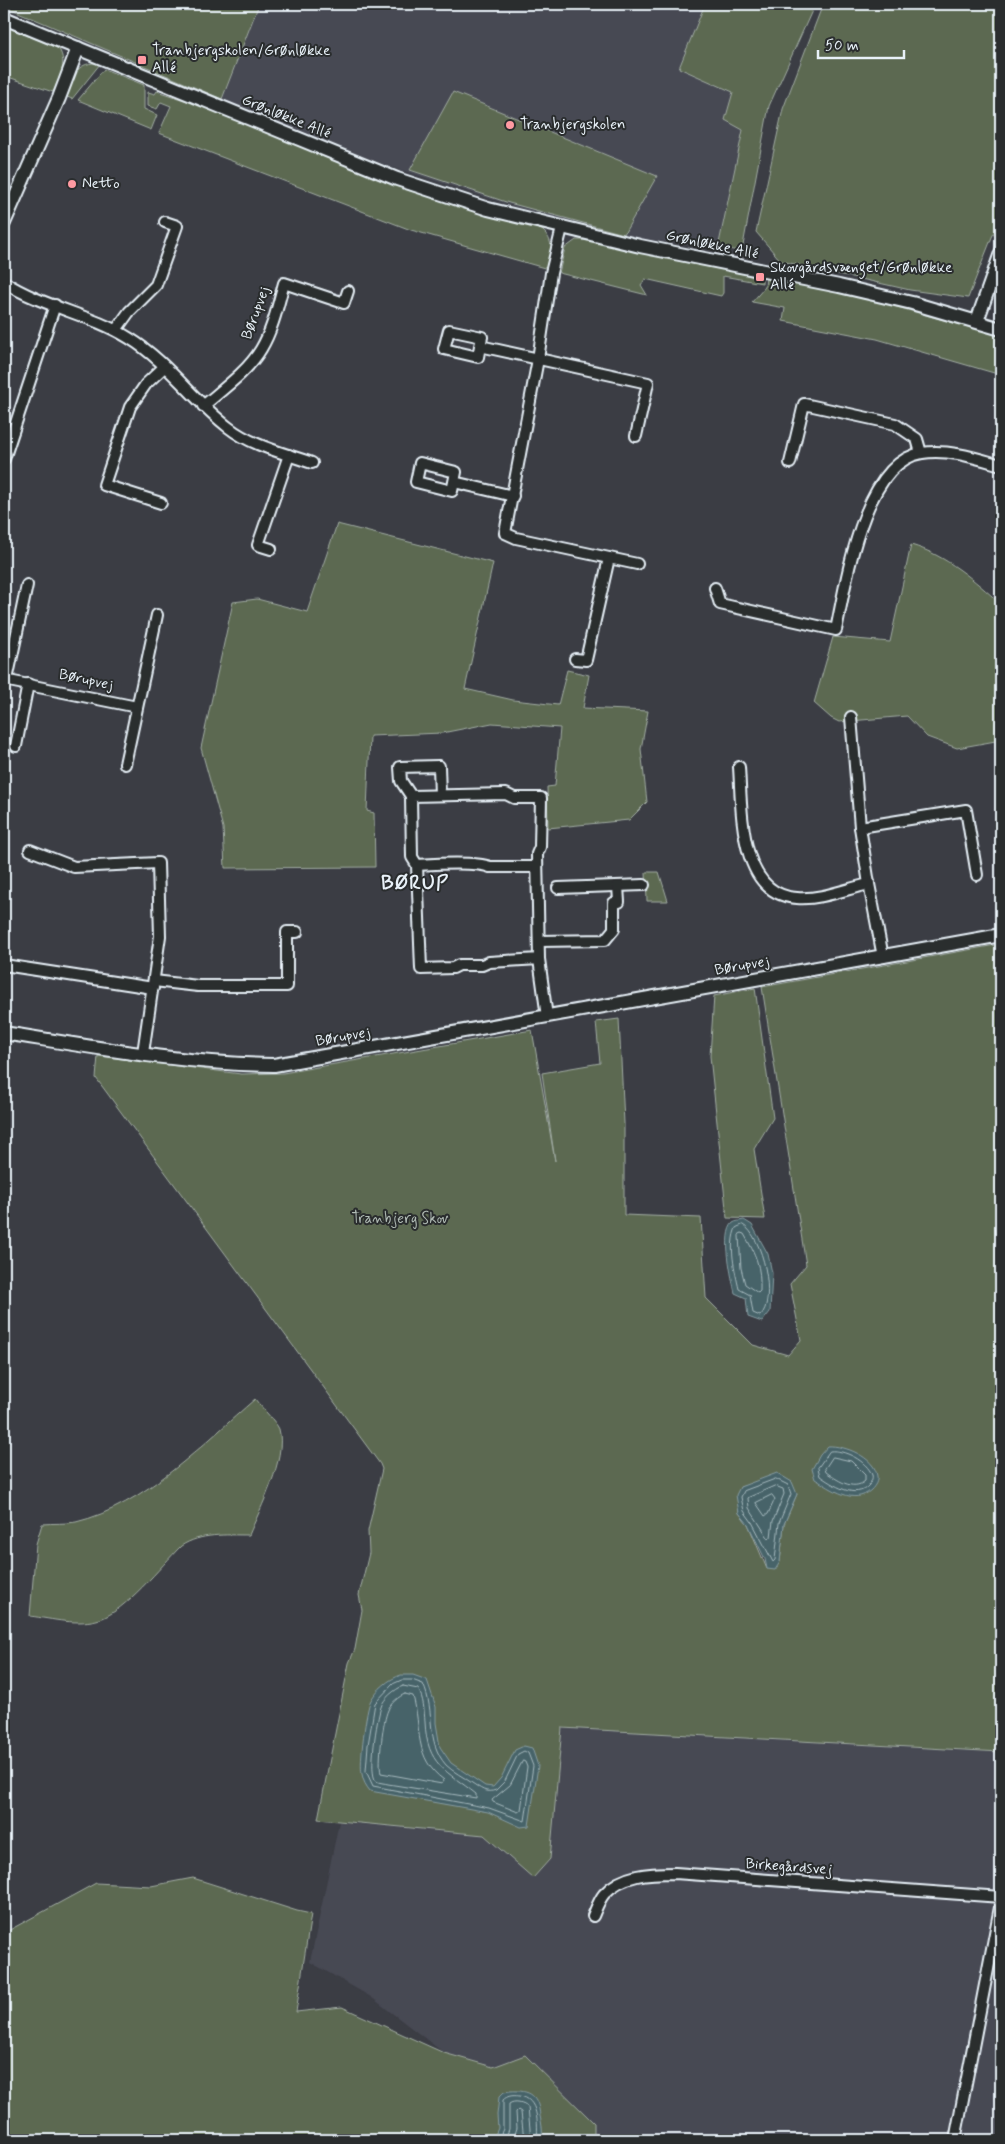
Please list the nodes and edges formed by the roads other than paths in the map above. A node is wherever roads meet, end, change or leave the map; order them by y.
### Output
1 (4, 18) edge
2 (78, 48) junction
3 (165, 222) dead end
4 (4, 223) edge
5 (562, 228) junction
6 (1001, 253) edge
7 (4, 282) edge
8 (348, 291) dead end
9 (55, 306) junction
10 (977, 321) junction
11 (1001, 329) edge
12 (116, 330) junction
13 (480, 346) dead end
14 (538, 359) junction
15 (164, 366) junction
16 (203, 406) junction
17 (636, 436) dead end
18 (6, 445) edge
19 (921, 454) junction
20 (289, 455) junction
21 (4, 459) edge
22 (312, 463) dead end
23 (790, 463) dead end
24 (1001, 465) edge
25 (454, 482) dead end
26 (513, 496) junction
27 (161, 503) dead end
28 (270, 549) dead end
29 (609, 558) junction
30 (637, 564) dead end
31 (27, 585) dead end
32 (715, 588) dead end
33 (158, 615) dead end
34 (575, 659) dead end
35 (5, 680) edge
36 (28, 684) junction
37 (137, 707) junction
38 (851, 716) dead end
39 (16, 746) dead end
40 (125, 764) dead end
41 (739, 767) dead end
42 (440, 795) junction
43 (411, 796) junction
44 (860, 828) junction
45 (30, 850) dead end
46 (417, 865) junction
47 (537, 867) junction
48 (977, 875) dead end
49 (868, 884) junction
50 (644, 885) dead end
51 (618, 886) junction
52 (558, 888) dead end
53 (297, 932) dead end
54 (1001, 935) edge
55 (538, 941) junction
56 (882, 957) junction
57 (539, 959) junction
58 (4, 965) edge
59 (153, 984) junction
60 (547, 1017) junction
61 (4, 1033) edge
62 (143, 1054) junction
63 (1001, 1896) edge
64 (1001, 1902) edge
65 (593, 1916) dead end
66 (955, 2140) edge

1 - 2 street, Grønløkke Allé
2 - 4 street
2 - 5 street, Grønløkke Allé
3 - 12 street
5 - 10 street, Grønløkke Allé
5 - 14 street
6 - 10 street
7 - 9 street
8 - 16 street, Børupvej
9 - 12 street
9 - 18 street
10 - 11 street, Grønløkke Allé
12 - 15 street
13 - 14 street
14 - 17 street
14 - 26 street
15 - 16 street
15 - 27 street
16 - 20 street
18 - 21 street
19 - 23 street
19 - 24 street
19 - 32 street
20 - 22 street
20 - 28 street
25 - 26 street
26 - 29 street
29 - 30 street
29 - 34 street
31 - 35 street, Børupvej
33 - 37 street
35 - 36 street, Børupvej
36 - 37 street, Børupvej
36 - 39 street
37 - 40 street
38 - 44 street
41 - 49 street
42 - 43 street
42 - 43 street
42 - 47 street
43 - 46 street
44 - 48 street
44 - 49 street
45 - 59 street
46 - 47 street
46 - 57 street
47 - 55 street
49 - 56 street
50 - 51 street
51 - 52 street
51 - 55 street
53 - 59 street
54 - 56 street, Børupvej
55 - 57 street
56 - 60 street, Børupvej
57 - 60 street
58 - 59 street
59 - 62 street
60 - 62 street, Børupvej
61 - 62 street, Børupvej
63 - 65 street, Birkegårdsvej
64 - 66 street

